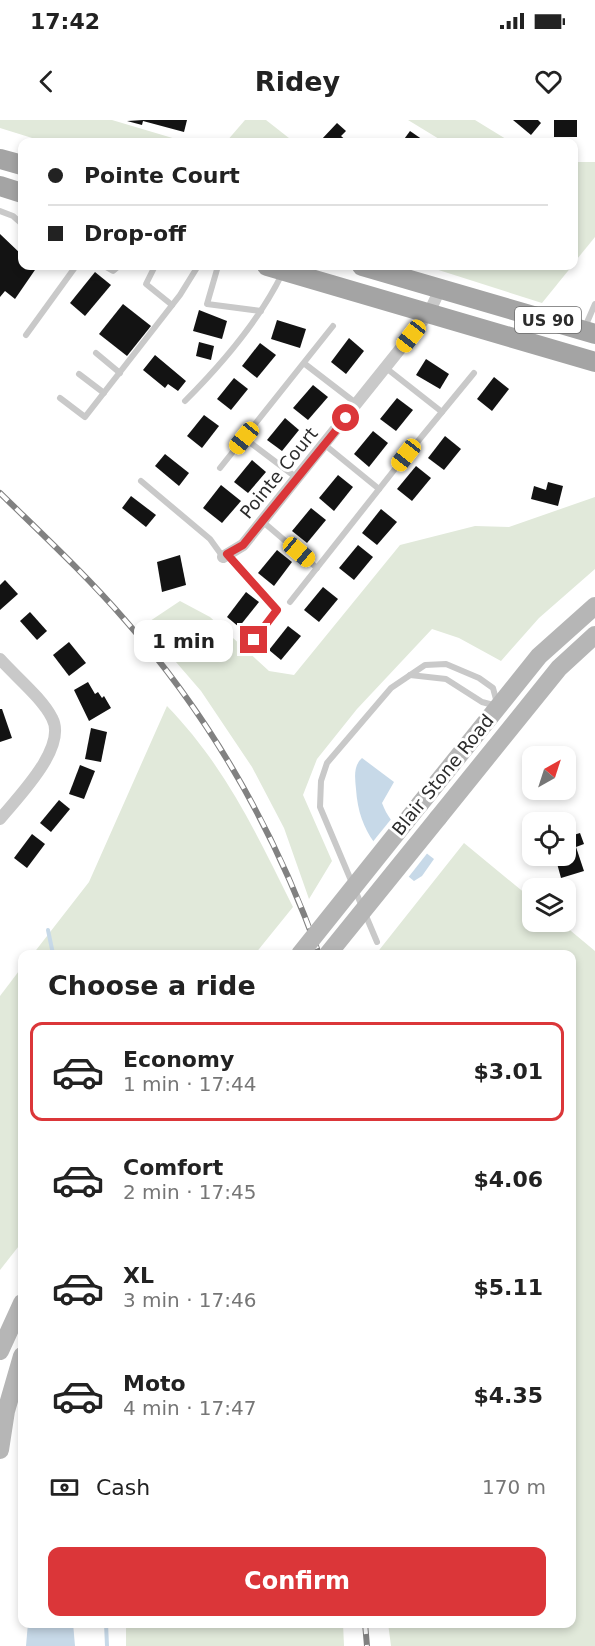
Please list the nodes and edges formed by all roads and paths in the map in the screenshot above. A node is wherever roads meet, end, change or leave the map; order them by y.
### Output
1 (0, 159) edge
2 (18, 164) edge
3 (0, 186) edge
4 (18, 192) edge
5 (0, 211) edge
6 (18, 220) edge
7 (73, 270) edge
8 (153, 270) edge
9 (195, 270) edge
10 (217, 270) edge
11 (274, 270) edge
12 (282, 270) edge
13 (376, 270) edge
14 (440, 288) junction
15 (595, 304) edge
16 (172, 306) junction
17 (261, 311) junction
18 (429, 313) junction
19 (333, 326) dead end
20 (589, 332) edge
21 (26, 335) dead end
22 (96, 352) dead end
23 (575, 356) junction
24 (595, 362) edge
25 (305, 364) junction
26 (386, 369) junction
27 (120, 372) junction
28 (474, 373) dead end
29 (79, 374) dead end
30 (104, 393) junction
31 (60, 398) dead end
32 (185, 402) dead end
33 (357, 405) junction
34 (442, 412) junction
35 (244, 438) junction
36 (325, 445) junction
37 (414, 446) dead end
38 (406, 455) dead end
39 (220, 468) dead end
40 (297, 478) junction
41 (141, 481) dead end
42 (379, 489) junction
43 (262, 521) junction
44 (225, 555) junction
45 (317, 568) junction
46 (290, 602) dead end
47 (595, 606) edge
48 (595, 635) edge
49 (254, 640) dead end
50 (0, 659) edge
51 (409, 674) junction
52 (498, 706) junction
53 (516, 720) junction
54 (0, 819) edge
55 (377, 942) dead end
56 (303, 950) edge
57 (331, 950) edge
58 (18, 1312) edge
59 (0, 1351) edge
60 (18, 1370) edge
61 (0, 1450) edge

1 - 2 main road
3 - 4 main road
5 - 6 lane
7 - 21 lane
8 - 16 lane
9 - 16 lane
10 - 17 lane
11 - 17 lane
12 - 18 main road, US 90
13 - 14 main road, US 90
14 - 18 street, Pointe Court
14 - 20 main road, US 90
15 - 20 lane
16 - 27 lane
17 - 32 lane
18 - 23 main road, US 90
18 - 26 street, Pointe Court
19 - 25 lane
20 - 23 main road
22 - 27 lane
23 - 24 main road, US 90
25 - 33 lane
25 - 35 lane
26 - 33 street, Pointe Court
26 - 34 lane
27 - 30 lane
28 - 34 lane
29 - 30 lane
30 - 31 lane
33 - 36 street, Pointe Court
34 - 37 lane
35 - 39 lane
35 - 40 lane
36 - 40 street, Pointe Court
36 - 42 lane
38 - 42 lane
40 - 43 street, Pointe Court
41 - 44 lane
42 - 45 lane
43 - 44 street, Pointe Court
43 - 45 lane
44 - 49 lane
45 - 46 lane
47 - 52 main road, Blair Stone Road
48 - 53 main road, Blair Stone Road
50 - 54 street
51 - 52 lane
51 - 52 lane
51 - 55 lane
52 - 53 main road
52 - 56 main road, Blair Stone Road, bridge
53 - 57 main road, Blair Stone Road, bridge
58 - 59 main road
60 - 61 main road

